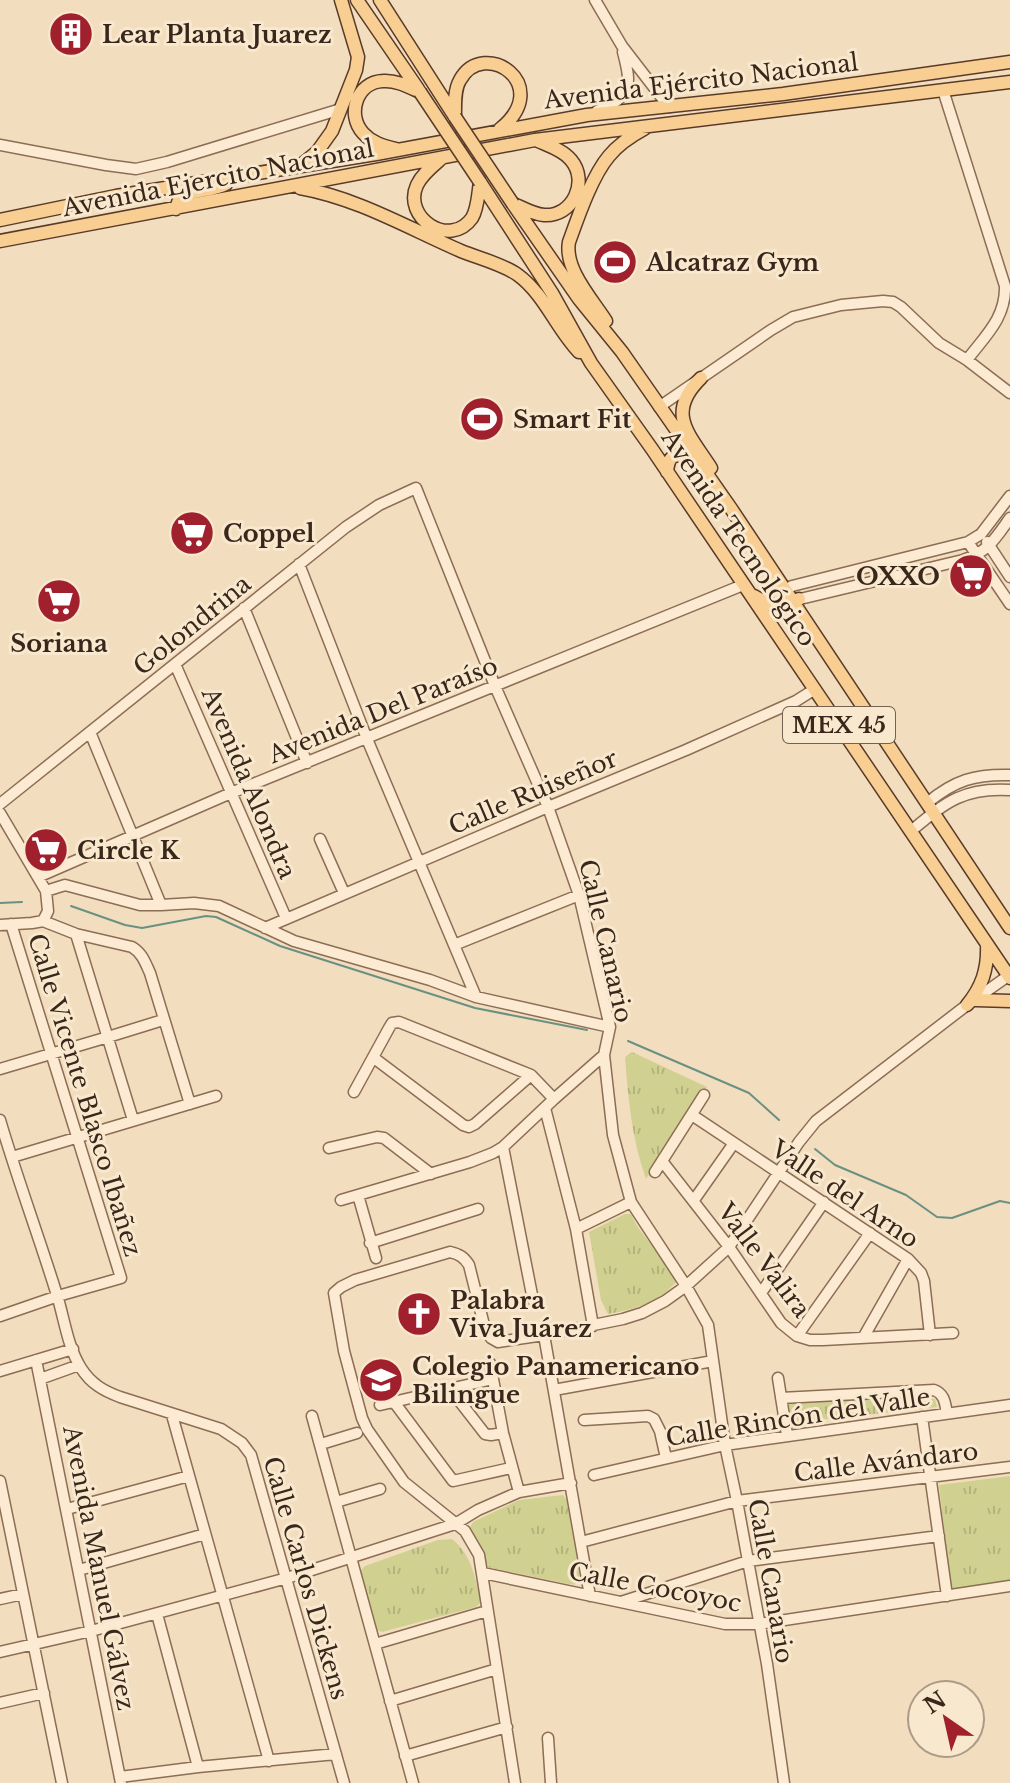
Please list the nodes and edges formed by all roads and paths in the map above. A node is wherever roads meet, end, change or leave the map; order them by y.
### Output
1 (341, 0) edge
2 (357, 0) edge
3 (380, 0) edge
4 (595, 0) edge
5 (622, 46) junction
6 (1010, 62) edge
7 (1010, 82) edge
8 (943, 90) junction
9 (420, 92) junction
10 (669, 107) junction
11 (341, 109) junction
12 (587, 115) junction
13 (455, 117) junction
14 (648, 126) junction
15 (497, 132) junction
16 (535, 140) junction
17 (0, 145) edge
18 (399, 150) junction
19 (444, 156) junction
20 (297, 167) junction
21 (235, 178) junction
22 (480, 182) junction
23 (293, 187) junction
24 (513, 204) junction
25 (176, 209) junction
26 (0, 220) edge
27 (0, 241) edge
28 (622, 352) junction
29 (967, 360) junction
30 (591, 363) junction
31 (701, 378) junction
32 (1010, 393) edge
33 (659, 407) junction
34 (695, 459) junction
35 (667, 472) junction
36 (416, 488) joint
37 (1010, 496) edge
38 (732, 510) junction
39 (1010, 518) edge
40 (981, 534) junction
41 (968, 542) junction
42 (989, 546) junction
43 (977, 555) junction
44 (886, 563) junction
45 (299, 564) junction
46 (890, 577) junction
47 (1010, 577) edge
48 (745, 588) junction
49 (786, 590) junction
50 (796, 600) junction
51 (1010, 604) edge
52 (244, 608) junction
53 (175, 664) junction
54 (495, 686) junction
55 (815, 689) junction
56 (90, 732) junction
57 (367, 739) junction
58 (307, 763) junction
59 (1010, 775) edge
60 (1010, 790) edge
61 (231, 793) junction
62 (0, 804) edge
63 (548, 807) junction
64 (930, 807) junction
65 (0, 813) edge
66 (4, 829) edge
67 (911, 831) junction
68 (133, 836) junction
69 (320, 839) dead end
70 (418, 861) junction
71 (38, 877) junction
72 (46, 891) junction
73 (344, 893) junction
74 (579, 895) junction
75 (161, 905) junction
76 (286, 918) junction
77 (43, 921) junction
78 (5, 925) edge
79 (265, 928) junction
80 (1010, 928) edge
81 (76, 934) junction
82 (454, 945) junction
83 (987, 945) junction
84 (1009, 977) edge
85 (476, 997) junction
86 (1010, 1001) edge
87 (971, 1002) junction
88 (163, 1020) junction
89 (610, 1027) junction
90 (108, 1037) junction
91 (51, 1054) junction
92 (604, 1055) junction
93 (374, 1058) junction
94 (0, 1069) edge
95 (531, 1075) junction
96 (354, 1092) dead end
97 (704, 1095) dead end
98 (216, 1096) dead end
99 (554, 1099) junction
100 (190, 1104) junction
101 (545, 1108) junction
102 (692, 1115) junction
103 (0, 1120) edge
104 (133, 1120) junction
105 (2, 1137) edge
106 (77, 1137) junction
107 (734, 1143) junction
108 (503, 1147) junction
109 (329, 1148) dead end
110 (12, 1157) junction
111 (662, 1161) junction
112 (655, 1172) dead end
113 (431, 1174) junction
114 (784, 1176) junction
115 (358, 1195) junction
116 (341, 1200) dead end
117 (694, 1200) junction
118 (631, 1202) junction
119 (824, 1202) junction
120 (478, 1209) dead end
121 (576, 1229) junction
122 (870, 1233) junction
123 (370, 1243) junction
124 (729, 1247) junction
125 (376, 1258) dead end
126 (908, 1259) junction
127 (686, 1286) junction
128 (761, 1293) junction
129 (58, 1296) junction
130 (533, 1300) dead end
131 (0, 1316) edge
132 (593, 1326) junction
133 (953, 1333) dead end
134 (544, 1335) junction
135 (930, 1335) junction
136 (797, 1336) junction
137 (863, 1338) junction
138 (73, 1349) junction
139 (36, 1360) junction
140 (713, 1361) junction
141 (490, 1363) dead end
142 (79, 1365) junction
143 (0, 1371) edge
144 (778, 1378) dead end
145 (40, 1379) junction
146 (493, 1379) junction
147 (450, 1389) junction
148 (554, 1390) junction
149 (781, 1398) junction
150 (394, 1402) junction
151 (380, 1405) dead end
152 (1010, 1405) edge
153 (947, 1413) junction
154 (172, 1415) junction
155 (312, 1416) dead end
156 (922, 1417) junction
157 (584, 1420) dead end
158 (357, 1433) dead end
159 (503, 1433) junction
160 (787, 1435) junction
161 (321, 1444) junction
162 (725, 1445) junction
163 (666, 1458) junction
164 (1010, 1467) edge
165 (511, 1468) junction
166 (594, 1475) dead end
167 (189, 1476) junction
168 (930, 1477) junction
169 (571, 1483) junction
170 (1, 1488) edge
171 (380, 1489) dead end
172 (519, 1492) junction
173 (737, 1501) junction
174 (336, 1502) junction
175 (67, 1509) junction
176 (455, 1524) junction
177 (205, 1534) junction
178 (939, 1536) junction
179 (13, 1541) junction
180 (581, 1542) junction
181 (0, 1543) edge
182 (352, 1558) junction
183 (748, 1561) junction
184 (79, 1570) junction
185 (483, 1573) junction
186 (287, 1578) junction
187 (1010, 1586) edge
188 (23, 1594) junction
189 (223, 1596) junction
190 (590, 1596) junction
191 (947, 1596) junction
192 (0, 1599) edge
193 (620, 1602) junction
194 (487, 1611) junction
195 (157, 1614) junction
196 (759, 1624) junction
197 (91, 1631) junction
198 (375, 1644) junction
199 (35, 1645) junction
200 (0, 1652) edge
201 (497, 1669) junction
202 (44, 1693) junction
203 (390, 1701) junction
204 (0, 1703) edge
205 (507, 1727) junction
206 (548, 1738) dead end
207 (336, 1754) junction
208 (405, 1756) junction
209 (269, 1761) junction
210 (198, 1767) junction
211 (121, 1780) edge
212 (62, 1783) edge
213 (344, 1783) edge
214 (413, 1783) edge
215 (515, 1783) edge
216 (551, 1783) edge
217 (784, 1783) edge

1 - 11 main road
2 - 9 main road, Avenida Tecnológico / MEX 45
3 - 13 main road, Avenida Tecnológico / MEX 45
4 - 5 street
5 - 10 street
5 - 12 street
6 - 10 main road, Avenida Ejército Nacional
7 - 8 main road, Avenida Ejército Nacional
8 - 14 main road, Avenida Ejército Nacional
8 - 29 street
9 - 18 main road
9 - 22 main road, Avenida Tecnológico / MEX 45, bridge
10 - 12 main road, Avenida Ejército Nacional
11 - 17 street
11 - 20 main road
12 - 15 main road, Avenida Ejército Nacional
13 - 15 main road
13 - 24 main road, Avenida Tecnológico / MEX 45, bridge
14 - 16 main road, Avenida Ejército Nacional
14 - 28 main road
15 - 18 main road, Avenida Ejército Nacional
16 - 19 main road, Avenida Ejército Nacional
16 - 24 main road
18 - 20 main road, Avenida Ejercito Nacional
19 - 22 main road
19 - 23 main road, Avenida Ejercito Nacional
20 - 21 main road, Avenida Ejercito Nacional
21 - 25 main road
21 - 26 main road, Avenida Ejercito Nacional
22 - 30 main road, Avenida Tecnológico / MEX 45
23 - 25 main road, Avenida Ejercito Nacional
23 - 30 main road
24 - 28 main road, Avenida Tecnológico / MEX 45
25 - 27 main road, Avenida Ejercito Nacional
28 - 33 main road, Avenida Tecnológico / MEX 45
29 - 31 street
29 - 32 street
30 - 35 main road, Avenida Tecnológico / MEX 45
31 - 33 street
31 - 38 main road
33 - 34 main road, Avenida Tecnológico / MEX 45
34 - 35 main road
34 - 38 main road, Avenida Tecnológico / MEX 45
35 - 48 main road, Avenida Tecnológico / MEX 45
36 - 45 street, Golondrina
36 - 54 street, Calle Canario
37 - 40 street
38 - 49 main road, Avenida Tecnológico / MEX 45
39 - 42 street
40 - 41 street
40 - 42 street
41 - 43 street
41 - 44 street
42 - 43 street
42 - 47 street
43 - 46 street
43 - 51 street
44 - 46 street
44 - 49 street
45 - 52 street, Golondrina
45 - 57 street
46 - 50 street
48 - 50 main road
48 - 54 street, Avenida Del Paraíso
48 - 55 main road, Avenida Tecnológico / MEX 45
49 - 50 main road, Avenida Tecnológico / MEX 45
50 - 64 main road, Avenida Tecnológico / MEX 45
52 - 53 street, Golondrina
52 - 58 street
53 - 56 street, Golondrina
53 - 61 street, Avenida Alondra
54 - 57 street, Avenida Del Paraíso
54 - 63 street, Calle Canario
55 - 63 street, Calle Ruiseñor
55 - 67 main road, Avenida Tecnológico / MEX 45
56 - 62 street, Golondrina
56 - 68 street
57 - 58 street, Avenida Del Paraíso
57 - 70 street
58 - 61 street, Avenida Del Paraíso
59 - 64 street
60 - 64 street
61 - 68 street, Avenida Del Paraíso
61 - 76 street, Avenida Alondra
63 - 70 street, Calle Ruiseñor
63 - 74 street, Calle Canario
64 - 67 street
64 - 80 main road, Avenida Tecnológico / MEX 45
65 - 66 street
66 - 71 street
67 - 83 main road, Avenida Tecnológico / MEX 45
68 - 71 street, Avenida Del Paraíso
68 - 75 street
69 - 73 street
70 - 73 street, Calle Ruiseñor
70 - 82 street
71 - 72 street
72 - 75 street
72 - 77 street
73 - 76 street, Calle Ruiseñor
74 - 82 street
74 - 89 street, Calle Canario
75 - 79 street
76 - 79 street, Calle Ruiseñor
77 - 78 street
77 - 81 street
78 - 91 street, Calle Vicente Blasco Ibañez
79 - 85 street
81 - 88 street
81 - 90 street
82 - 85 street
83 - 84 main road, Avenida Tecnológico / MEX 45
83 - 87 main road
84 - 87 street
85 - 89 street
86 - 87 main road
87 - 114 street
88 - 90 street
88 - 100 street
89 - 92 street, Calle Canario
90 - 91 street
90 - 104 street
91 - 94 street
91 - 106 street, Calle Vicente Blasco Ibañez
92 - 99 street
92 - 118 street, Calle Canario
93 - 95 street
93 - 95 street
93 - 96 street
95 - 99 street
97 - 102 street
98 - 100 street
99 - 101 street
100 - 104 street
101 - 108 street
101 - 121 street
102 - 107 street, Valle del Arno
102 - 111 street
103 - 105 street, Calle Carlos Dickens
104 - 106 street
105 - 110 street, Calle Carlos Dickens
106 - 110 street
106 - 129 street, Calle Vicente Blasco Ibañez
107 - 114 street, Valle del Arno
107 - 117 street
108 - 113 street
108 - 130 street
109 - 113 street
110 - 129 street, Calle Carlos Dickens
111 - 112 street
111 - 117 street, Valle Valira
113 - 115 street
114 - 119 street, Valle del Arno
114 - 124 street
115 - 116 street
115 - 123 street
117 - 124 street, Valle Valira
118 - 121 street
118 - 127 street, Calle Canario
119 - 122 street, Valle del Arno
119 - 128 street
120 - 123 street
121 - 132 street
122 - 126 street, Valle del Arno
122 - 136 street
123 - 125 street
124 - 127 street
124 - 128 street, Valle Valira
126 - 135 street, Valle del Arno
126 - 137 street
127 - 132 street
127 - 140 street, Calle Canario
128 - 136 street, Valle Valira
129 - 131 street
129 - 138 street, Calle Carlos Dickens
132 - 134 street
133 - 135 street, Valle Valira
134 - 148 street
134 - 176 street
135 - 137 street, Valle Valira
136 - 137 street, Valle Valira
138 - 139 street
138 - 142 street, Calle Carlos Dickens
139 - 143 street
139 - 145 street, Avenida Manuel Gálvez
140 - 148 street
140 - 162 street, Calle Canario
141 - 146 street
142 - 145 street
142 - 154 street, Calle Carlos Dickens
144 - 149 street
145 - 175 street, Avenida Manuel Gálvez
146 - 147 street
146 - 159 street
147 - 150 street
147 - 159 street
148 - 169 street
149 - 153 street
149 - 160 street
150 - 151 street
150 - 165 street
152 - 153 street, Calle Rincón del Valle
153 - 156 street, Calle Rincón del Valle
154 - 167 street
154 - 186 street, Calle Carlos Dickens
155 - 161 street
156 - 160 street, Calle Rincón del Valle
156 - 168 street
157 - 163 street
158 - 161 street
159 - 165 street
160 - 162 street, Calle Rincón del Valle
161 - 174 street
162 - 163 street, Calle Rincón del Valle
162 - 173 street, Calle Canario
163 - 166 street, Calle Rincón del Valle
164 - 168 street, Calle Avándaro
165 - 172 street
167 - 175 street
167 - 177 street
168 - 173 street, Calle Avándaro
168 - 178 street
169 - 172 street
169 - 180 street
170 - 179 street
171 - 174 street
172 - 176 street
173 - 180 street, Calle Avándaro
173 - 183 street, Calle Canario
174 - 182 street
175 - 184 street, Avenida Manuel Gálvez
176 - 182 street
176 - 185 street
177 - 184 street
177 - 189 street
178 - 183 street
178 - 191 street
179 - 181 street
179 - 188 street
180 - 190 street
182 - 186 street
182 - 198 street
183 - 193 street
183 - 196 street, Calle Canario
184 - 197 street, Avenida Manuel Gálvez
185 - 190 street, Calle Cocoyoc
185 - 194 street
186 - 189 street
186 - 207 street, Calle Carlos Dickens
187 - 191 street, Calle Cocoyoc
188 - 192 street
188 - 199 street
189 - 195 street
189 - 209 street
190 - 193 street, Calle Cocoyoc
191 - 196 street, Calle Cocoyoc
193 - 196 street, Calle Cocoyoc
194 - 198 street
194 - 201 street
195 - 197 street
195 - 210 street
196 - 217 street, Calle Canario
197 - 199 street
197 - 211 street, Avenida Manuel Gálvez
198 - 203 street
199 - 200 street
199 - 202 street
201 - 203 street
201 - 205 street
202 - 204 street
202 - 212 street
203 - 208 street
205 - 208 street
205 - 215 street
206 - 216 street
207 - 209 street
207 - 213 street, Calle Carlos Dickens
208 - 214 street
209 - 210 street
210 - 211 street

